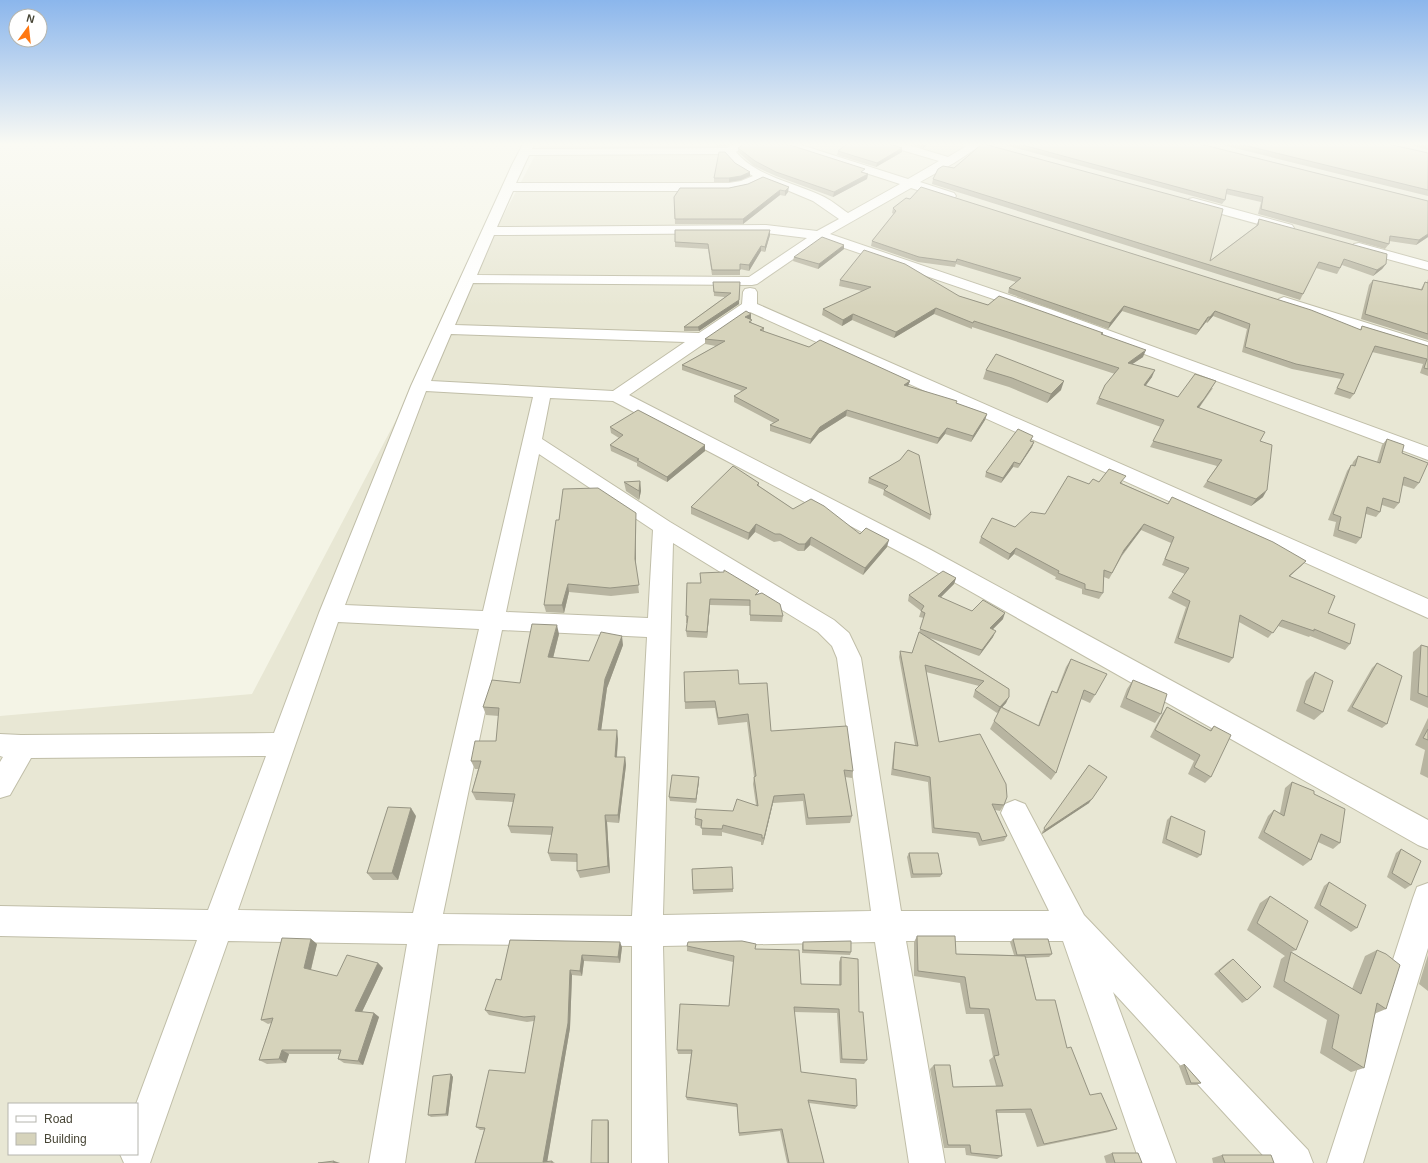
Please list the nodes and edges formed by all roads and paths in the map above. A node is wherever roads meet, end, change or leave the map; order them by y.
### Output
1 (504, 198) edge
2 (817, 198) edge
3 (885, 198) edge
4 (955, 198) edge
5 (1182, 199) edge
6 (964, 201) edge
7 (848, 218) junction
8 (489, 231) junction
9 (1297, 231) edge
10 (819, 235) junction
11 (1343, 243) edge
12 (1428, 266) edge
13 (468, 279) junction
14 (752, 281) junction
15 (1268, 297) edge
16 (749, 306) junction
17 (446, 329) junction
18 (702, 338) junction
19 (1428, 347) edge
20 (420, 386) junction
21 (543, 392) junction
22 (617, 396) junction
23 (532, 441) junction
24 (1428, 454) edge
25 (663, 527) junction
26 (1428, 609) edge
27 (330, 613) junction
28 (493, 621) junction
29 (659, 628) junction
30 (283, 744) junction
31 (12, 746) edge
32 (0, 786) edge
33 (1014, 813) dead end
34 (1428, 835) edge
35 (1428, 898) edge
36 (0, 921) edge
37 (218, 926) junction
38 (888, 926) junction
39 (1073, 926) junction
40 (425, 930) junction
41 (647, 931) junction
42 (138, 1147) edge
43 (387, 1163) edge
44 (650, 1163) edge
45 (927, 1163) edge
46 (1158, 1163) edge
47 (1295, 1163) edge
48 (1345, 1163) edge

1 - 8 street
2 - 7 street
3 - 7 street
4 - 6 street
5 - 9 street
7 - 10 street
8 - 10 street
8 - 13 street
10 - 14 street
10 - 24 street
11 - 12 street
13 - 14 street
13 - 17 street
14 - 16 street
15 - 19 street
16 - 18 street
16 - 26 street
17 - 18 street
17 - 20 street
18 - 22 street
20 - 21 street
20 - 27 street
21 - 22 street
21 - 23 street
22 - 34 street
23 - 25 street
23 - 28 street
25 - 29 street
25 - 38 street
27 - 28 street
27 - 30 street
28 - 29 street
28 - 40 street
29 - 41 street
30 - 31 street
30 - 37 street
31 - 32 street
33 - 39 street
35 - 48 street
36 - 37 street
37 - 40 street
37 - 42 street
38 - 39 street
38 - 41 street
38 - 45 street
39 - 46 street
39 - 47 street
40 - 41 street
40 - 43 street
41 - 44 street

